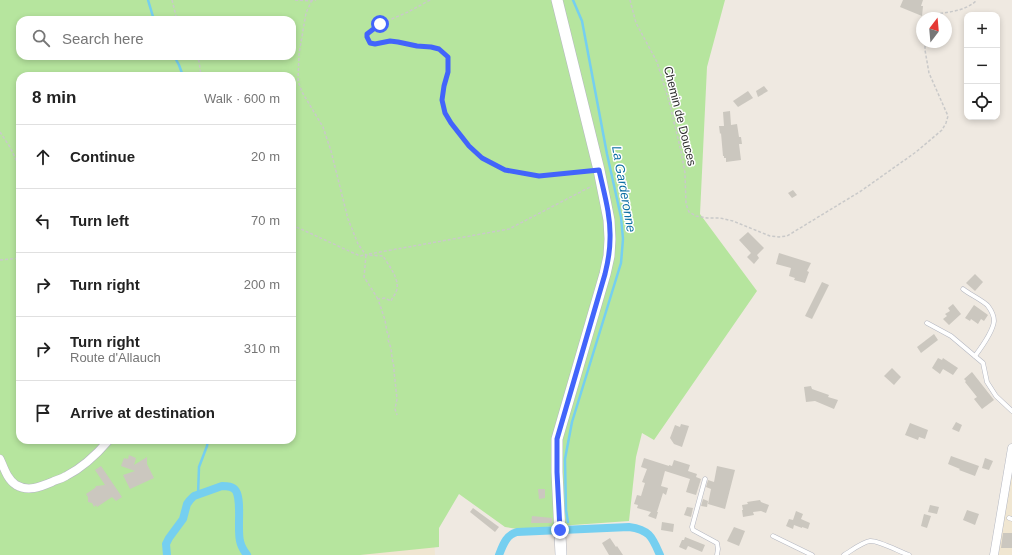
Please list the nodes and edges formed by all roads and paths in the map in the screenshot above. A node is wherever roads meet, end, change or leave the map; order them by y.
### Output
1 (172, 0) edge
2 (295, 0) edge
3 (316, 0) edge
4 (430, 0) edge
5 (557, 0) edge
6 (630, 0) edge
7 (977, 0) edge
8 (311, 1) edge
9 (948, 12) edge
10 (176, 16) edge
11 (925, 48) edge
12 (198, 60) edge
13 (200, 72) edge
14 (0, 132) edge
15 (16, 162) edge
16 (600, 176) junction
17 (296, 227) edge
18 (366, 254) junction
19 (16, 258) edge
20 (0, 260) edge
21 (962, 289) dead end
22 (378, 299) junction
23 (927, 323) dead end
24 (975, 356) junction
25 (1012, 411) edge
26 (397, 415) dead end
27 (106, 444) edge
28 (1012, 448) edge
29 (0, 459) edge
30 (705, 479) dead end
31 (560, 530) junction
32 (773, 536) dead end
33 (561, 555) edge
34 (566, 555) edge
35 (717, 555) edge
36 (812, 555) edge
37 (844, 555) edge
38 (909, 555) edge
39 (994, 555) edge

1 - 10 path
2 - 8 path
3 - 8 path
4 - 16 path
5 - 16 main road
6 - 11 path, Chemin de Douces
7 - 9 path
8 - 18 path
12 - 13 path
14 - 15 path
16 - 18 path
16 - 31 main road
17 - 18 path
18 - 22 path
18 - 22 path
19 - 20 path
21 - 24 lane
22 - 26 path
23 - 24 lane
24 - 25 lane
27 - 29 street
28 - 39 street
30 - 35 lane
31 - 33 main road
31 - 34 main road
32 - 36 lane
37 - 38 lane

